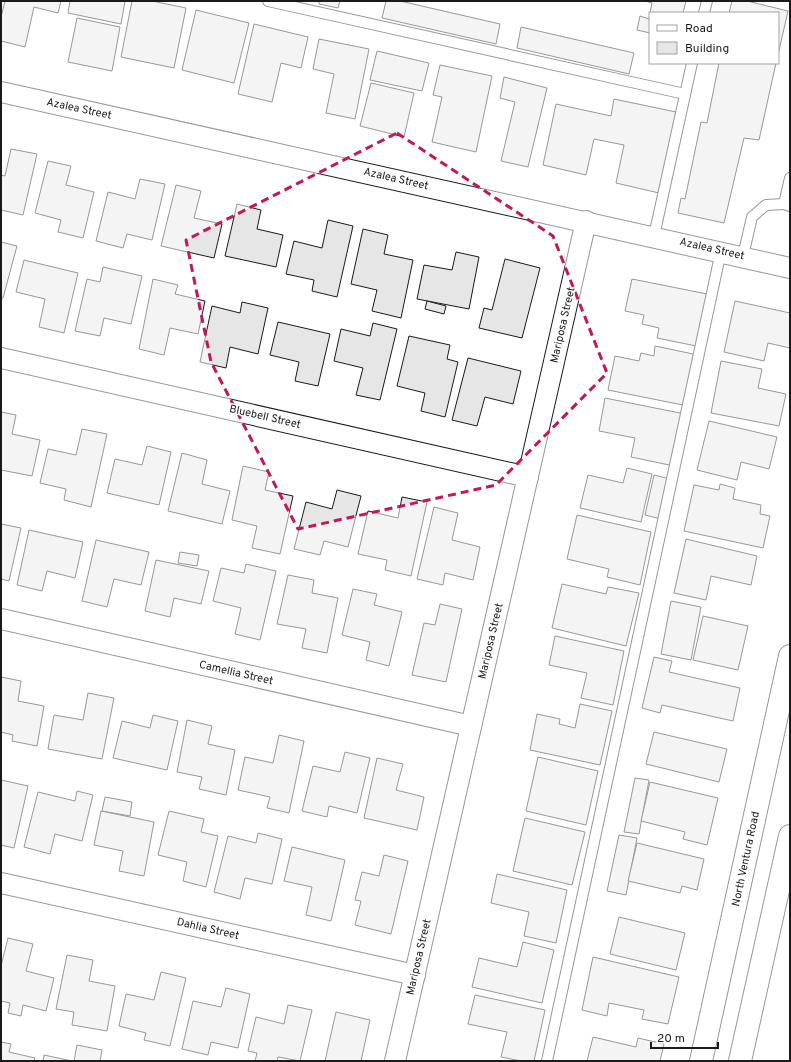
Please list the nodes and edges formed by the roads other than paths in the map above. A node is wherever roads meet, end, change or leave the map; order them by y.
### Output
1 (268, 1) edge
2 (707, 1) edge
3 (704, 12) edge
4 (692, 64) edge
5 (1, 92) edge
6 (685, 94) junction
7 (790, 178) edge
8 (787, 205) edge
9 (586, 221) junction
10 (654, 236) junction
11 (721, 251) junction
12 (743, 256) junction
13 (790, 268) edge
14 (1, 358) edge
15 (528, 477) junction
16 (1, 619) edge
17 (790, 656) edge
18 (471, 726) junction
19 (790, 836) edge
20 (1, 883) edge
21 (414, 975) junction
22 (395, 1061) edge
23 (547, 1061) edge
24 (701, 1061) edge
25 (740, 1061) edge

1 - 6 lane
2 - 3 lane
4 - 6 lane
5 - 9 street, Azalea Street
6 - 10 lane
7 - 8 lane
8 - 12 lane
9 - 10 street, Azalea Street
9 - 15 street, Mariposa Street
10 - 11 street, Azalea Street
11 - 12 street, Azalea Street
11 - 23 lane
12 - 13 street, Azalea Street
14 - 15 street, Bluebell Street
15 - 18 street, Mariposa Street
16 - 18 street, Camellia Street
17 - 24 main road, North Ventura Road
18 - 21 street, Mariposa Street
19 - 25 main road
20 - 21 street, Dahlia Street
21 - 22 street, Mariposa Street

